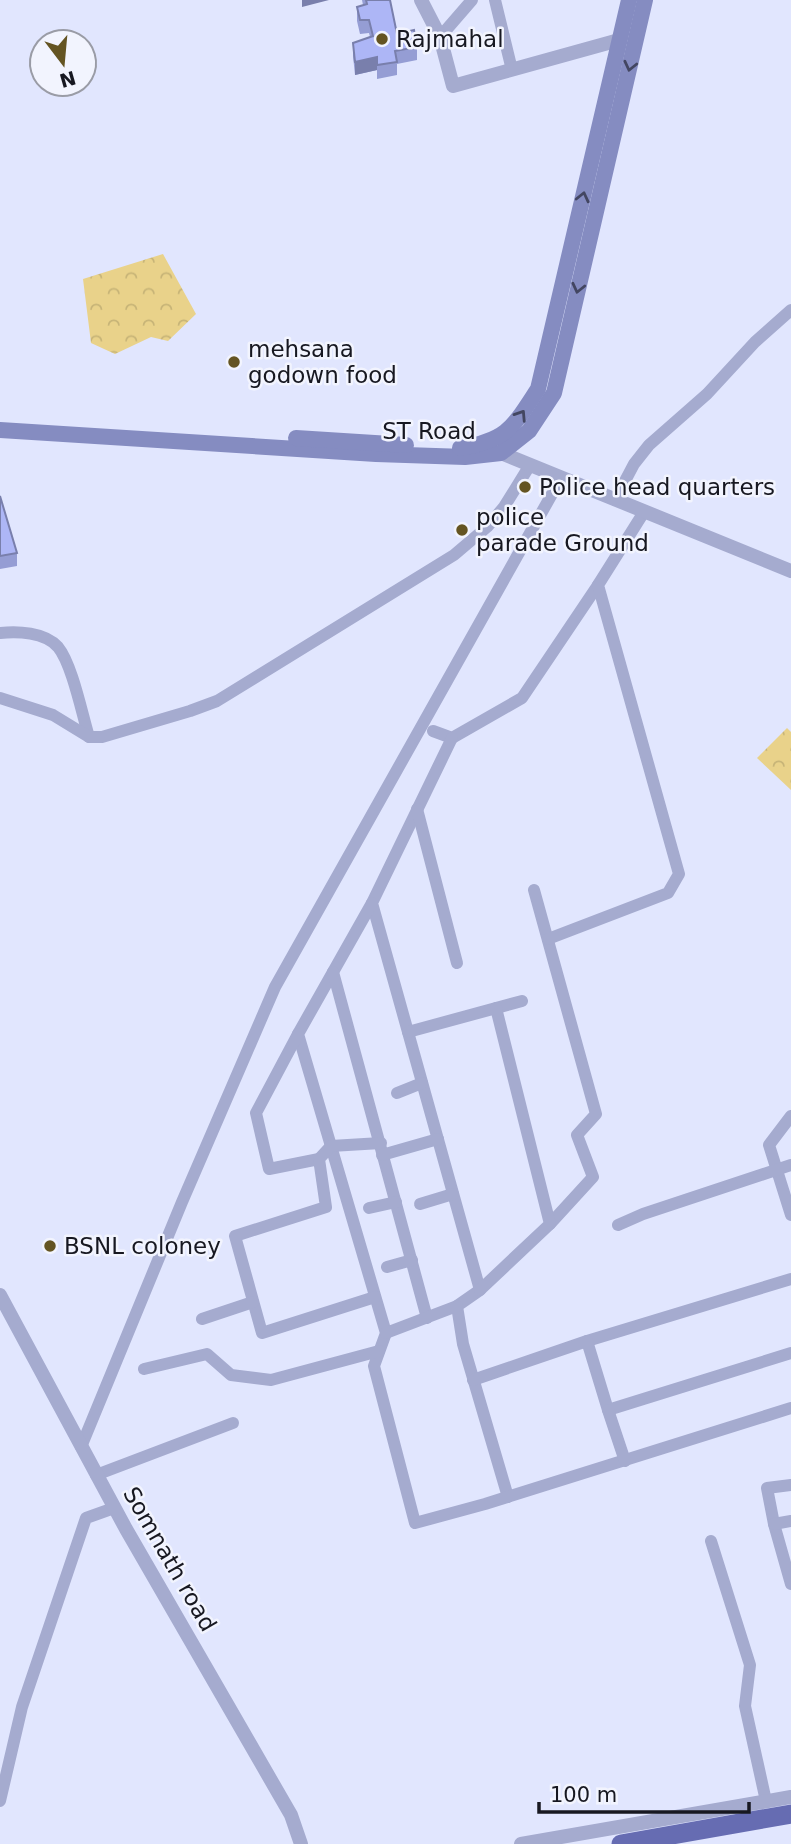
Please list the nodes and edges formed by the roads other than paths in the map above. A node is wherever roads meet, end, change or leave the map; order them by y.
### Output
1 (421, 0) edge
2 (472, 0) edge
3 (495, 0) edge
4 (629, 0) edge
5 (645, 0) edge
6 (440, 37) junction
7 (620, 40) junction
8 (512, 70) junction
9 (791, 310) edge
10 (0, 421) edge
11 (0, 430) edge
12 (497, 447) junction
13 (530, 465) junction
14 (561, 478) junction
15 (615, 500) junction
16 (644, 512) junction
17 (791, 571) edge
18 (598, 585) junction
19 (0, 633) edge
20 (0, 698) edge
21 (433, 731) dead end
22 (89, 737) junction
23 (452, 738) junction
24 (418, 809) junction
25 (534, 890) dead end
26 (372, 903) junction
27 (548, 939) junction
28 (457, 963) dead end
29 (333, 972) junction
30 (522, 1001) dead end
31 (496, 1008) junction
32 (408, 1032) junction
33 (298, 1034) junction
34 (422, 1083) junction
35 (397, 1093) dead end
36 (791, 1115) edge
37 (438, 1139) junction
38 (331, 1146) junction
39 (381, 1149) junction
40 (319, 1158) junction
41 (791, 1165) edge
42 (777, 1169) junction
43 (453, 1194) junction
44 (396, 1202) junction
45 (420, 1204) dead end
46 (369, 1208) dead end
47 (791, 1215) edge
48 (550, 1224) junction
49 (618, 1226) dead end
50 (412, 1260) junction
51 (387, 1267) dead end
52 (791, 1279) edge
53 (480, 1290) junction
54 (0, 1295) edge
55 (375, 1297) junction
56 (253, 1303) junction
57 (457, 1306) junction
58 (427, 1318) junction
59 (202, 1319) dead end
60 (386, 1334) junction
61 (587, 1341) junction
62 (379, 1351) junction
63 (791, 1353) edge
64 (144, 1369) dead end
65 (473, 1380) junction
66 (791, 1408) edge
67 (608, 1410) junction
68 (233, 1423) dead end
69 (81, 1447) junction
70 (625, 1461) junction
71 (96, 1475) junction
72 (791, 1485) edge
73 (508, 1497) junction
74 (114, 1508) junction
75 (791, 1521) edge
76 (774, 1524) junction
77 (711, 1541) dead end
78 (791, 1583) edge
79 (791, 1797) edge
80 (0, 1801) edge
81 (766, 1801) junction
82 (791, 1814) edge
83 (649, 1842) edge
84 (302, 1844) edge
85 (521, 1844) edge
86 (621, 1844) edge

1 - 6 street
2 - 6 street
3 - 8 street
4 - 7 main road, ST Road
5 -> 12 main road, ST Road
6 - 8 street
7 - 8 street
12 -> 7 main road, ST Road
9 - 15 street
10 - 12 main road, ST Road
11 - 12 main road, ST Road
12 - 13 street
13 - 14 street
13 - 22 street
14 - 15 street
14 - 69 street
15 - 16 street
16 - 17 street
16 - 18 street
18 - 23 street
18 - 27 street
19 - 22 street
20 - 22 street
21 - 23 street
23 - 24 street
24 - 26 street
24 - 28 street
25 - 27 street
26 - 29 street
26 - 32 street
27 - 48 street
29 - 33 street
29 - 39 street
30 - 31 street
31 - 32 street
31 - 48 street
32 - 34 street
33 - 38 street
33 - 40 street
34 - 35 street
34 - 37 street
36 - 42 street
37 - 39 street
37 - 43 street
38 - 39 street
38 - 40 street
38 - 55 street
39 - 44 street
40 - 56 street
41 - 42 street
42 - 47 street
42 - 49 street
43 - 45 street
43 - 53 street
44 - 46 street
44 - 50 street
48 - 53 street
50 - 51 street
50 - 58 street
52 - 61 street
53 - 57 street
54 - 69 street, Somnath road
55 - 56 street
55 - 60 street
56 - 59 street
57 - 58 street
57 - 65 street
58 - 60 street
60 - 62 street
61 - 65 street
61 - 67 street
62 - 64 street
62 - 73 street
63 - 67 street
65 - 73 street
66 - 70 street
67 - 70 street
68 - 71 street
69 - 71 street, Somnath road
70 - 73 street
71 - 74 street, Somnath road
72 - 76 street
74 - 80 street
74 - 84 street, Somnath road
75 - 76 street
76 - 78 street
77 - 81 street
79 - 81 street
81 - 85 street
82 - 83 highway
83 - 86 highway

